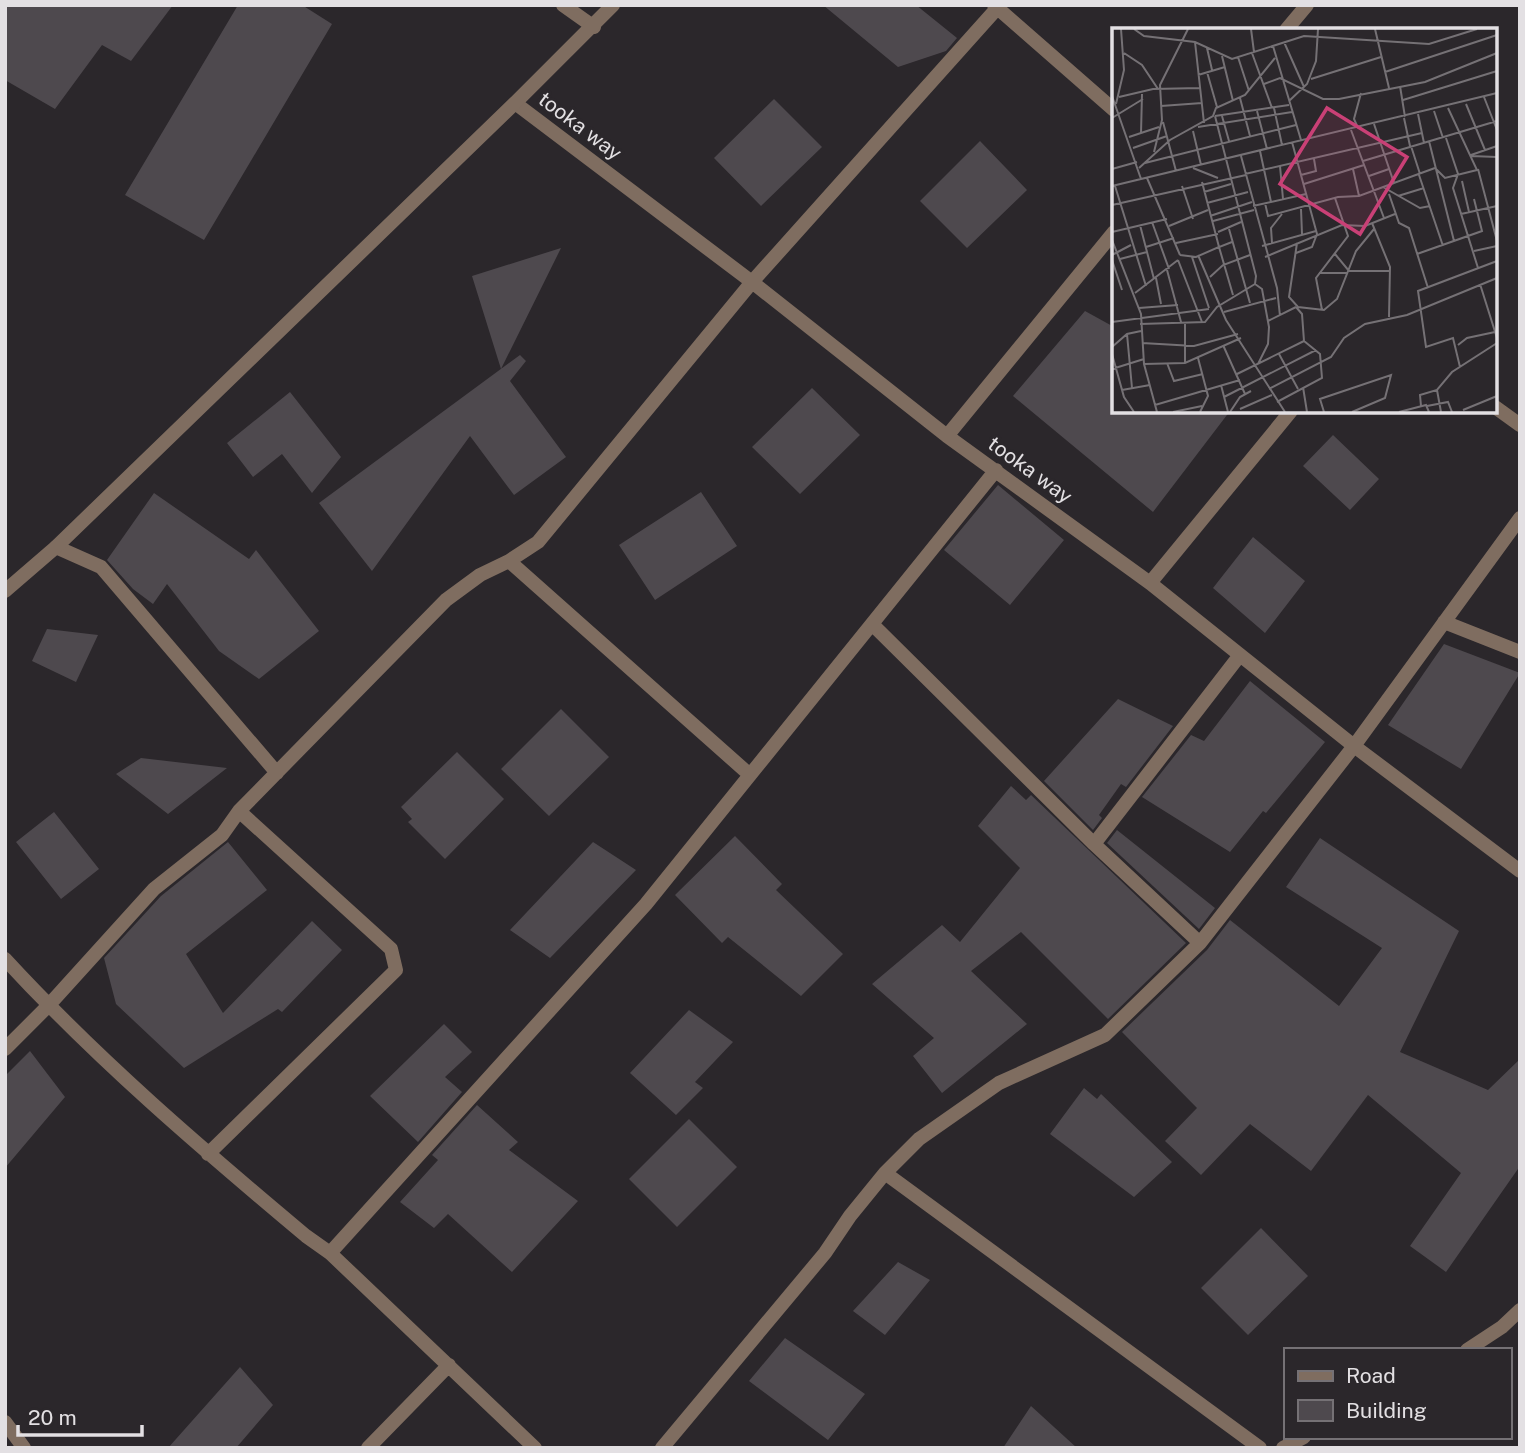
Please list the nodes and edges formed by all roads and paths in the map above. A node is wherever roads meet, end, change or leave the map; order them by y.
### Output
1 (563, 5) edge
2 (613, 5) edge
3 (1307, 5) edge
4 (997, 6) edge
5 (594, 27) junction
6 (1288, 28) edge
7 (515, 103) junction
8 (1112, 108) edge
9 (1112, 234) edge
10 (752, 282) junction
11 (1497, 408) edge
12 (1289, 413) edge
13 (1520, 425) edge
14 (947, 436) junction
15 (996, 470) junction
16 (1520, 518) edge
17 (56, 547) junction
18 (509, 561) junction
19 (1150, 583) junction
20 (5, 591) edge
21 (1444, 622) junction
22 (872, 624) junction
23 (1520, 652) edge
24 (1240, 655) junction
25 (1354, 746) junction
26 (277, 773) junction
27 (750, 775) junction
28 (240, 811) junction
29 (1094, 844) junction
30 (1520, 871) edge
31 (1200, 943) junction
32 (5, 959) edge
33 (48, 1006) junction
34 (5, 1049) edge
35 (208, 1154) junction
36 (885, 1173) junction
37 (330, 1253) junction
38 (1520, 1310) edge
39 (1470, 1348) edge
40 (449, 1365) junction
41 (5, 1423) edge
42 (1300, 1439) edge
43 (24, 1448) edge
44 (368, 1448) edge
45 (535, 1448) edge
46 (662, 1448) edge
47 (1260, 1448) edge
48 (1283, 1448) edge

1 - 5 street
2 - 5 street
3 - 6 street
4 - 8 street
4 - 10 street
5 - 7 street
7 - 10 street, tooka way
7 - 17 street
9 - 14 street
10 - 14 street, tooka way
10 - 18 street
11 - 13 street
12 - 19 street
14 - 15 street, tooka way
15 - 19 street, tooka way
15 - 22 street
16 - 21 street
17 - 20 street
17 - 26 street
18 - 26 street
18 - 27 street
19 - 24 street, tooka way
21 - 23 street
21 - 25 street
22 - 27 street
22 - 29 street
24 - 25 street, tooka way
24 - 29 street
25 - 30 street, tooka way
25 - 31 street
26 - 28 street
27 - 37 street
28 - 33 street
28 - 35 street
29 - 31 street
31 - 36 street
32 - 33 street
33 - 34 street
33 - 35 street
35 - 37 street
36 - 46 street
36 - 47 street
37 - 40 street
38 - 39 street
40 - 44 street
40 - 45 street
41 - 43 street
42 - 48 street

